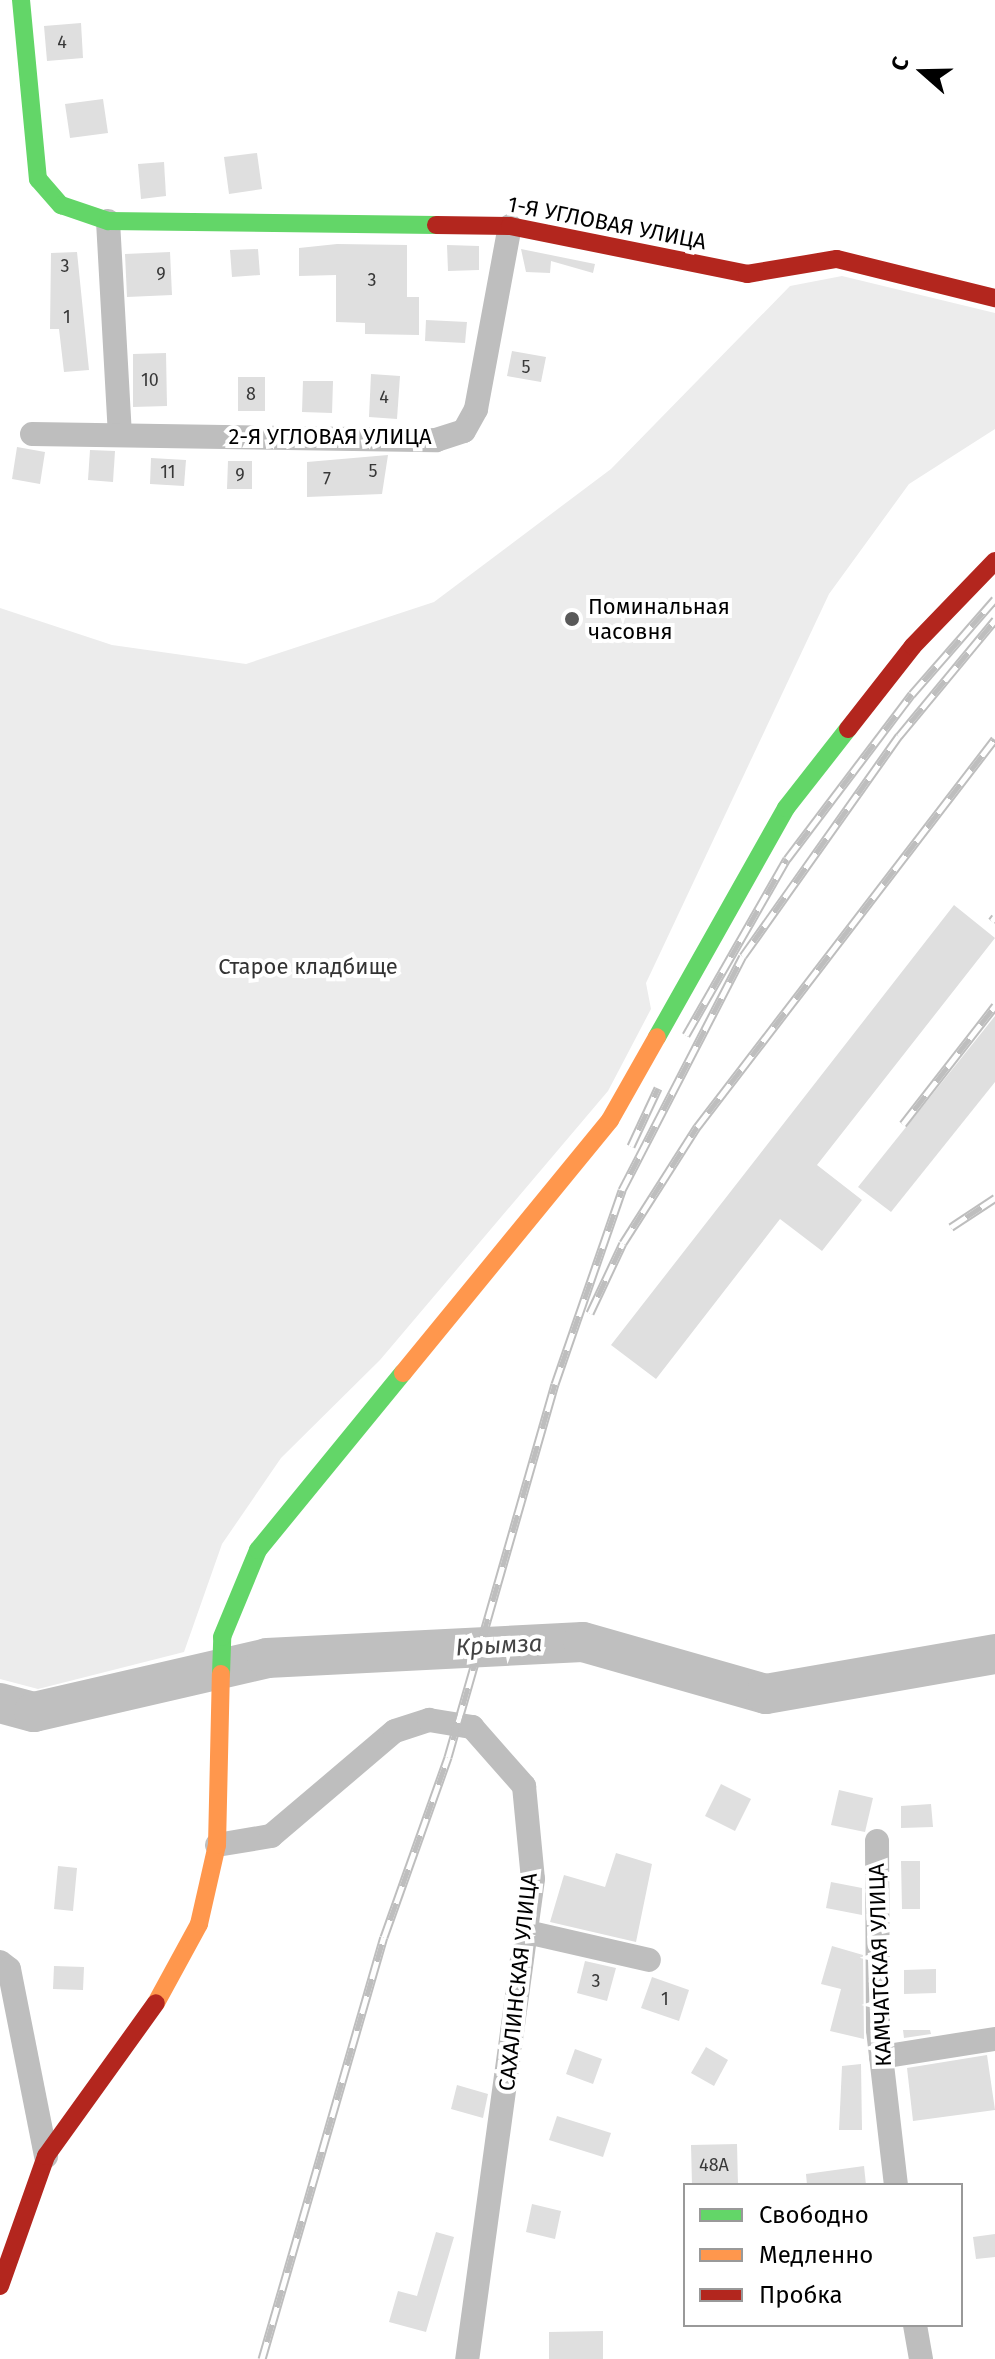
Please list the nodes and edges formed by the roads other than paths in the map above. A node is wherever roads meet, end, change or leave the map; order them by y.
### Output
1 (21, 0) edge
2 (108, 221) junction
3 (510, 226) junction
4 (995, 298) edge
5 (32, 434) dead end
6 (120, 435) junction
7 (995, 561) edge
8 (877, 1841) dead end
9 (217, 1845) junction
10 (527, 1932) junction
11 (649, 1960) dead end
12 (0, 1962) edge
13 (995, 2039) edge
14 (881, 2057) junction
15 (46, 2156) junction
16 (896, 2183) edge
17 (0, 2286) edge
18 (915, 2327) edge
19 (467, 2359) edge
20 (921, 2359) edge

1 - 2 street, 1-Я УГЛОВАЯ УЛИЦА
2 - 3 street, 1-Я УГЛОВАЯ УЛИЦА
2 - 6 street
3 - 4 street, 1-Я УГЛОВАЯ УЛИЦА
3 - 6 street, 2-Я УГЛОВАЯ УЛИЦА
5 - 6 street, 2-Я УГЛОВАЯ УЛИЦА
7 - 9 street
8 - 14 street, КАМЧАТСКАЯ УЛИЦА
9 - 10 street, САХАЛИНСКАЯ УЛИЦА
9 - 15 street
10 - 11 street
10 - 19 street, САХАЛИНСКАЯ УЛИЦА
12 - 15 street
13 - 14 street
14 - 16 street, КАМЧАТСКАЯ УЛИЦА
15 - 17 street
18 - 20 street

